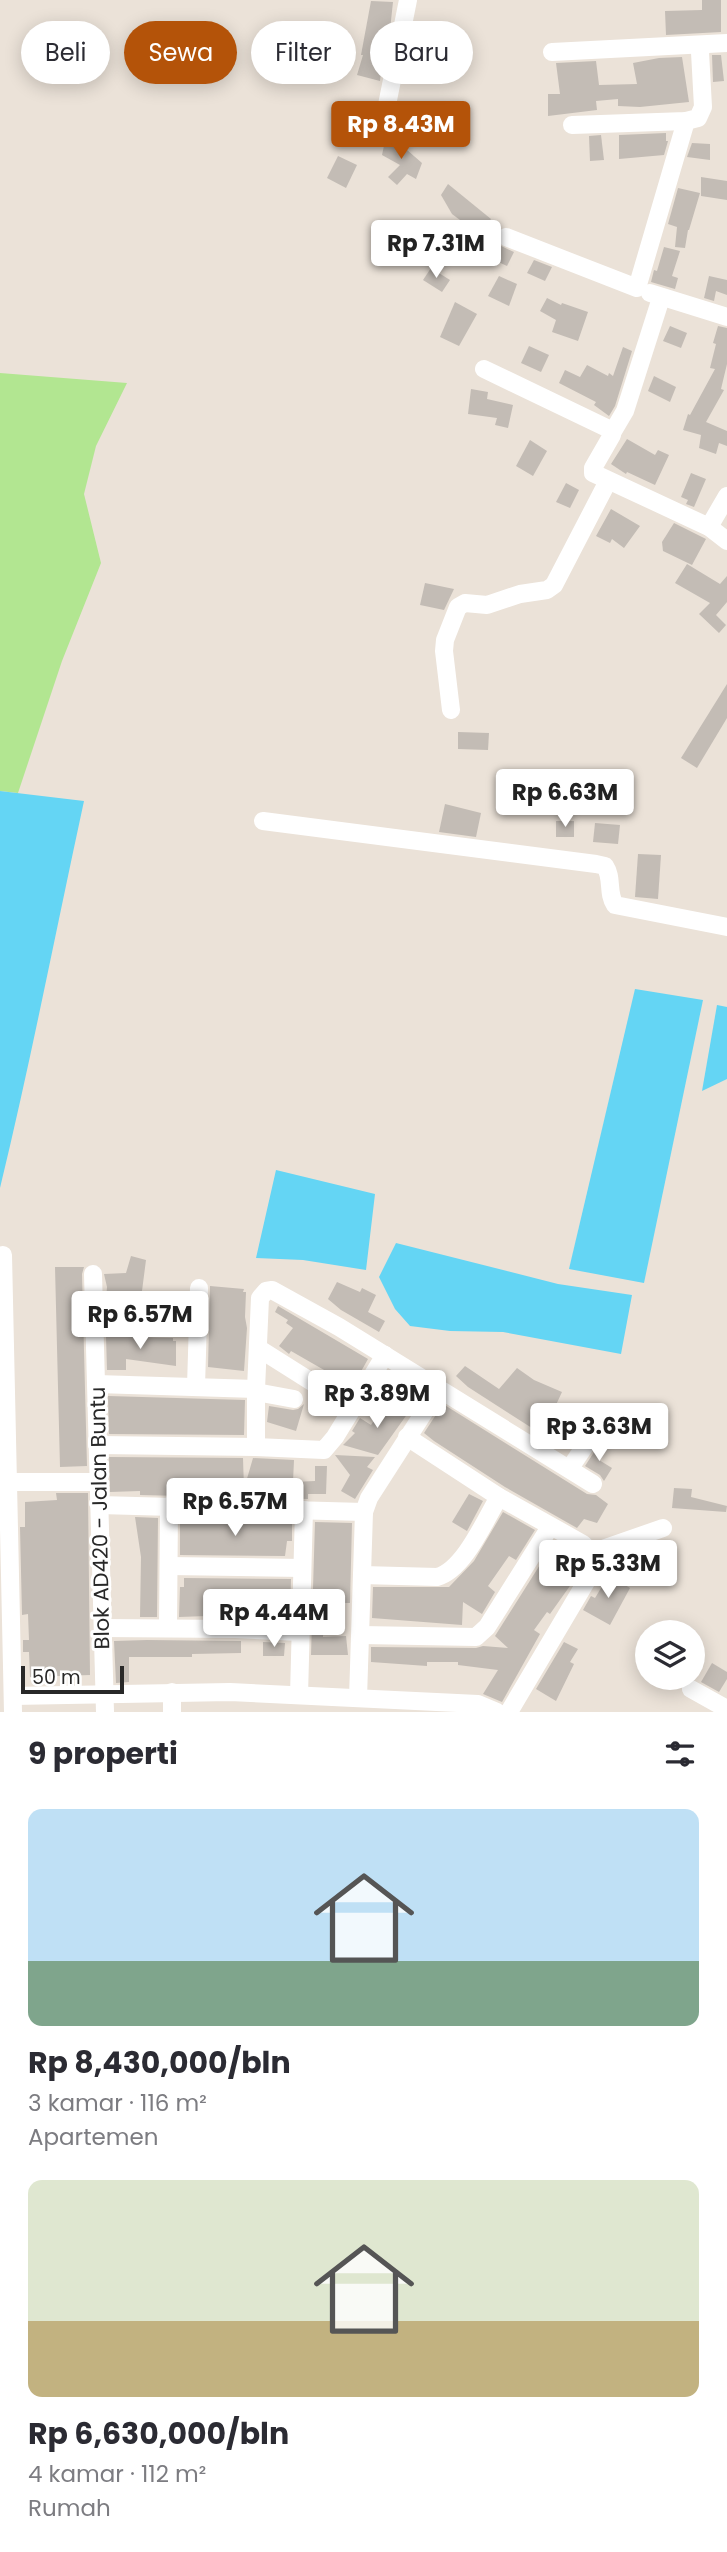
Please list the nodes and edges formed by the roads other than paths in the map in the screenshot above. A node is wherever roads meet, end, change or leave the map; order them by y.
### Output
1 (408, 0) edge
2 (727, 43) edge
3 (703, 45) junction
4 (552, 52) dead end
5 (686, 121) junction
6 (572, 125) dead end
7 (382, 130) dead end
8 (506, 237) dead end
9 (637, 288) junction
10 (661, 298) junction
11 (727, 317) edge
12 (484, 369) dead end
13 (612, 433) junction
14 (608, 481) junction
15 (727, 496) edge
16 (709, 527) junction
17 (727, 541) edge
18 (451, 710) dead end
19 (264, 821) dead end
20 (727, 927) edge
21 (3, 1255) dead end
22 (93, 1275) dead end
23 (199, 1287) dead end
24 (96, 1324) junction
25 (197, 1327) junction
26 (258, 1348) junction
27 (386, 1355) junction
28 (97, 1384) junction
29 (196, 1386) junction
30 (439, 1389) junction
31 (256, 1390) junction
32 (294, 1399) dead end
33 (353, 1408) junction
34 (597, 1428) dead end
35 (407, 1437) junction
36 (99, 1445) junction
37 (256, 1447) junction
38 (570, 1468) junction
39 (4, 1482) edge
40 (99, 1482) junction
41 (593, 1484) dead end
42 (499, 1497) junction
43 (99, 1505) junction
44 (169, 1506) junction
45 (304, 1510) junction
46 (364, 1512) junction
47 (550, 1527) junction
48 (663, 1528) dead end
49 (594, 1552) junction
50 (169, 1566) junction
51 (302, 1568) junction
52 (362, 1575) junction
53 (103, 1628) junction
54 (168, 1628) junction
55 (300, 1632) junction
56 (361, 1635) junction
57 (693, 1690) edge
58 (172, 1692) junction
59 (299, 1695) junction
60 (358, 1698) junction
61 (105, 1703) edge
62 (13, 1704) edge
63 (425, 1707) edge
64 (727, 1709) edge
65 (497, 1711) edge
66 (172, 1712) edge

1 - 7 street
2 - 3 street
3 - 4 street
3 - 5 street
5 - 6 street
5 - 9 street
8 - 9 street
9 - 10 street
10 - 11 street
10 - 13 street
12 - 13 street
13 - 14 street
14 - 16 street
14 - 18 street
15 - 16 street
16 - 17 street
19 - 20 street
21 - 39 street
22 - 24 street, Blok AD420 - Jalan Buntu
23 - 25 street
24 - 25 street
24 - 28 street, Blok AD420 - Jalan Buntu
25 - 29 street
26 - 27 street
26 - 31 street
26 - 33 street
27 - 30 street
27 - 33 street
28 - 29 street
28 - 36 street, Blok AD420 - Jalan Buntu
29 - 31 street
30 - 35 street
30 - 38 street
31 - 32 street
31 - 37 street
33 - 37 street
34 - 38 street
35 - 42 street
35 - 46 street
36 - 37 street
36 - 40 street, Blok AD420 - Jalan Buntu
38 - 41 street
39 - 40 street
39 - 62 street
40 - 43 street, Blok AD420 - Jalan Buntu
42 - 47 street
42 - 52 street
43 - 44 street
43 - 53 street, Blok AD420 - Jalan Buntu
44 - 45 street
44 - 50 street
45 - 46 street
45 - 51 street
46 - 52 street
47 - 49 street
47 - 56 street
48 - 49 street
49 - 65 street
50 - 51 street
50 - 54 street
51 - 55 street
52 - 56 street
53 - 54 street
53 - 61 street, Blok AD420 - Jalan Buntu
54 - 55 street
55 - 59 street
56 - 60 street
57 - 64 street
58 - 59 street
58 - 61 street
58 - 66 street
59 - 60 street
60 - 63 street
61 - 62 street
63 - 65 street

